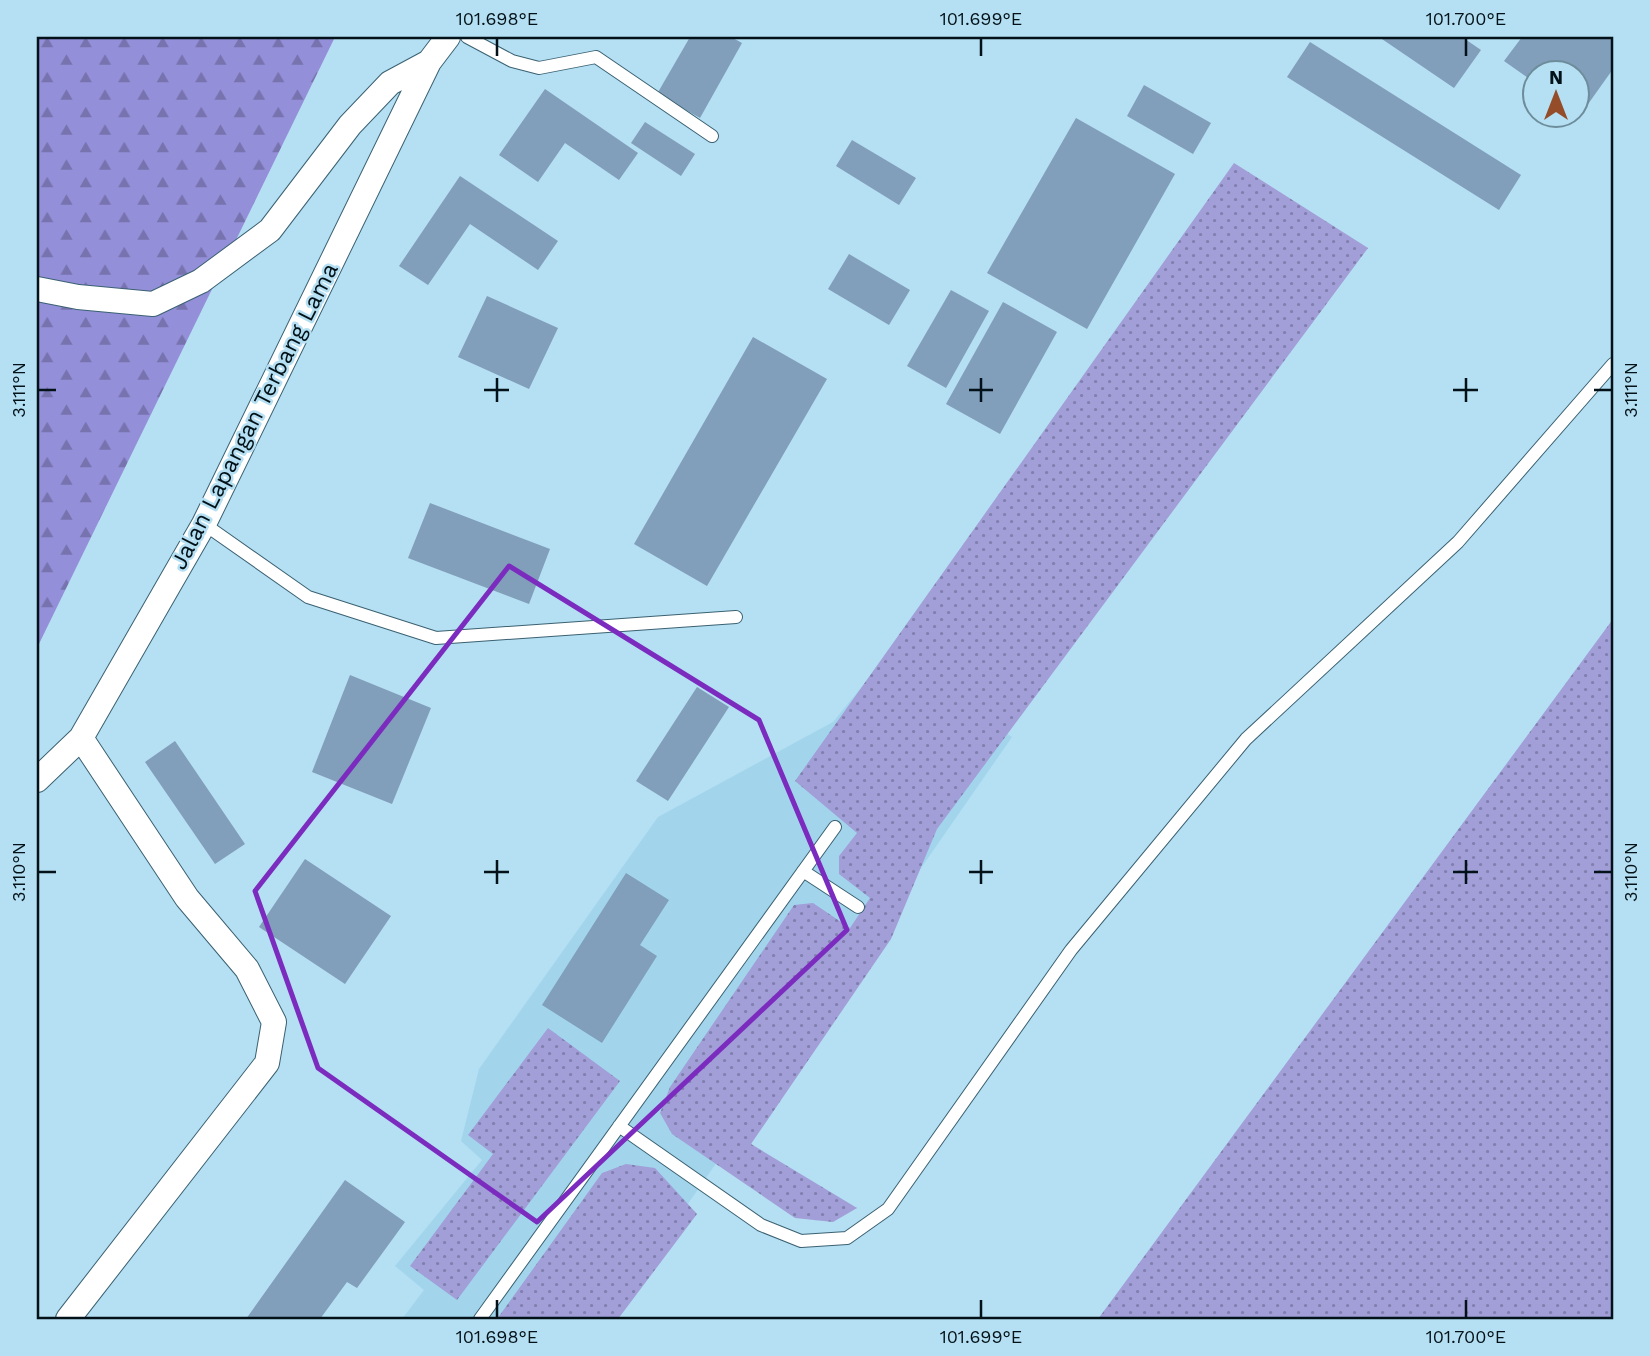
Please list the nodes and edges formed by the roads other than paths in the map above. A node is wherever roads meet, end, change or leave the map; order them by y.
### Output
1 (449, 37) edge
2 (467, 37) edge
3 (429, 62) junction
4 (712, 136) dead end
5 (37, 289) edge
6 (1613, 364) edge
7 (204, 524) junction
8 (736, 617) dead end
9 (81, 738) junction
10 (37, 780) edge
11 (835, 827) dead end
12 (803, 871) junction
13 (858, 907) dead end
14 (619, 1126) junction
15 (68, 1319) edge
16 (480, 1319) edge

1 - 3 street, Jalan Lapangan Terbang Lama
2 - 4 lane
3 - 5 street
3 - 7 street, Jalan Lapangan Terbang Lama
6 - 14 lane
7 - 8 lane
7 - 9 street, Jalan Lapangan Terbang Lama
9 - 10 street, Jalan Lapangan Terbang Lama
9 - 15 street
11 - 12 lane
12 - 13 lane
12 - 14 lane
14 - 16 lane

